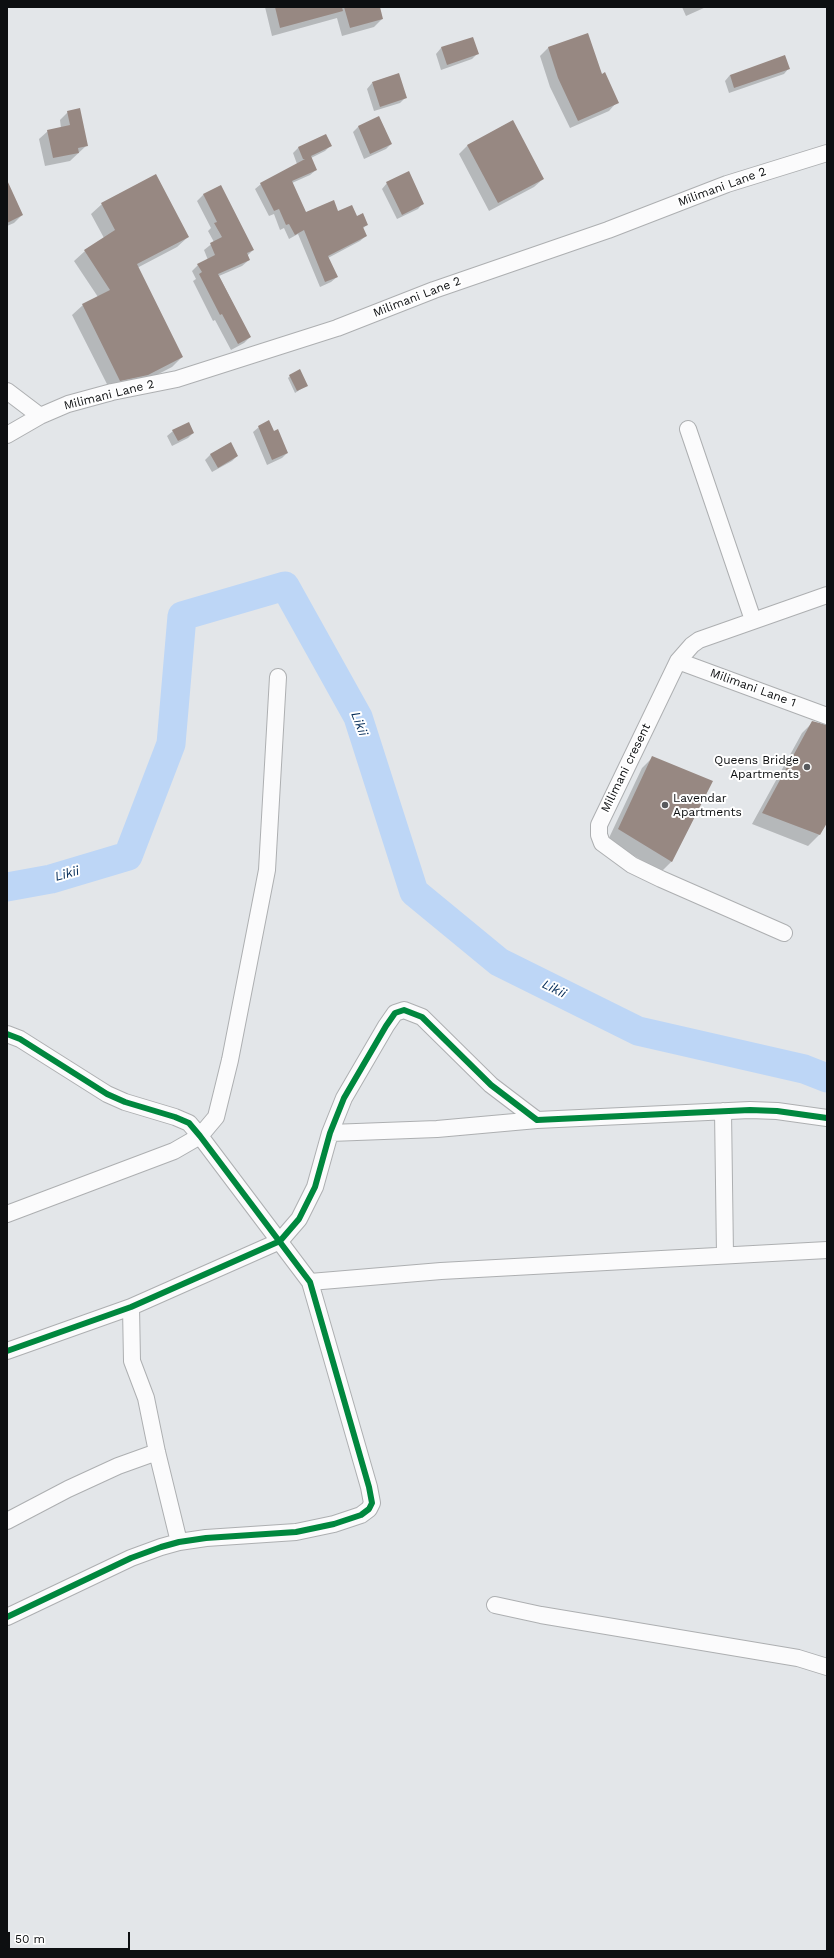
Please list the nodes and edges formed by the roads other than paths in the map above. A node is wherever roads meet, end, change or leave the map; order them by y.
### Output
1 (827, 153) edge
2 (7, 391) edge
3 (40, 416) junction
4 (688, 429) dead end
5 (7, 435) edge
6 (827, 595) edge
7 (753, 620) junction
8 (678, 661) junction
9 (278, 677) dead end
10 (827, 716) edge
11 (784, 933) dead end
12 (7, 1034) edge
13 (723, 1111) junction
14 (827, 1118) edge
15 (536, 1120) junction
16 (330, 1134) junction
17 (200, 1136) junction
18 (7, 1214) edge
19 (280, 1241) junction
20 (827, 1250) edge
21 (725, 1255) junction
22 (310, 1282) junction
23 (131, 1307) junction
24 (7, 1351) edge
25 (157, 1452) junction
26 (7, 1521) edge
27 (179, 1542) junction
28 (494, 1605) dead end
29 (7, 1617) edge
30 (827, 1667) edge

1 - 3 street, Milimani Lane 2
2 - 3 street
3 - 5 street, Milimani Lane 2
4 - 7 street
6 - 7 street, Milimani cresent
7 - 8 street, Milimani cresent
8 - 10 street, Milimani Lane 1
8 - 11 street, Milimani cresent
9 - 17 street
12 - 17 street
13 - 14 street
13 - 15 street
13 - 21 street
15 - 16 street
15 - 16 street
16 - 19 street
17 - 18 street
17 - 19 street
19 - 22 street
19 - 23 street
20 - 21 street
21 - 22 street
22 - 27 street
23 - 24 street
23 - 25 street
25 - 26 street
25 - 27 street
27 - 29 street
28 - 30 street

